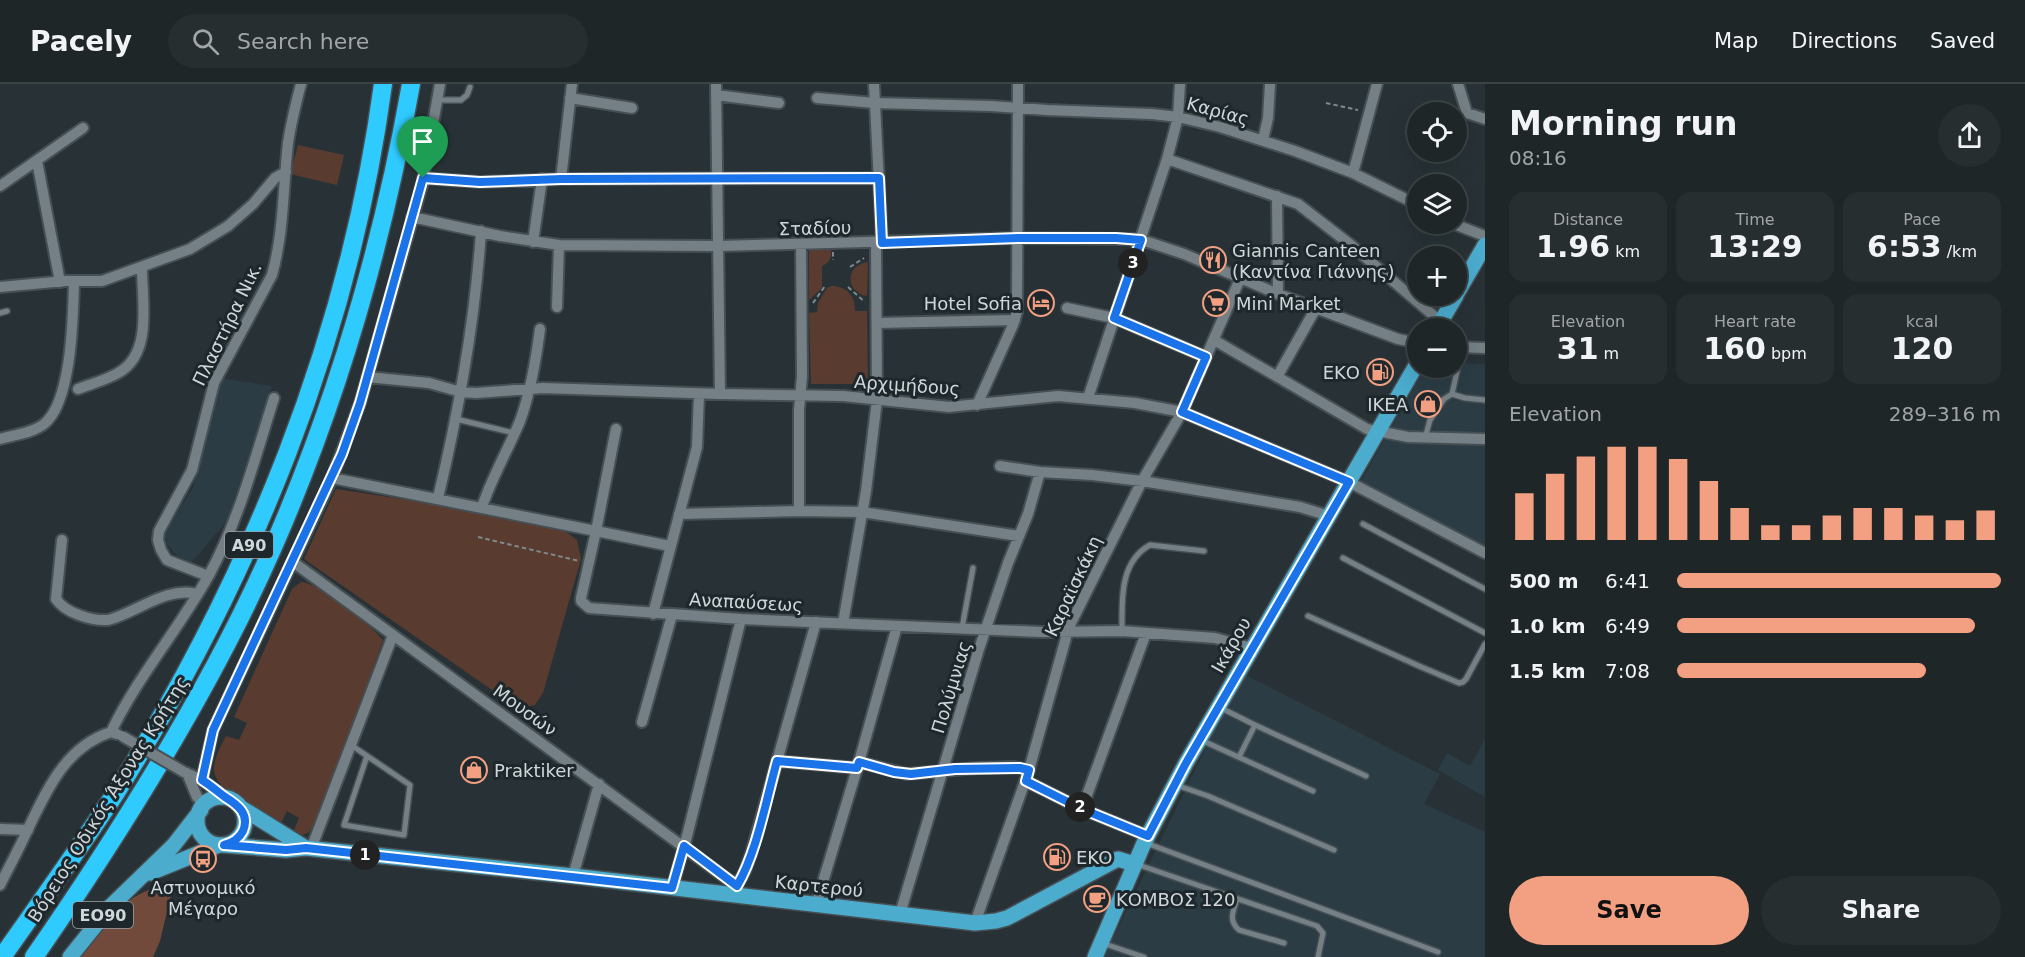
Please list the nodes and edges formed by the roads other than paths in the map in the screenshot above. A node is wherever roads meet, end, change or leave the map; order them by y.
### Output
1 (301, 84) edge
2 (383, 84) edge
3 (411, 84) edge
4 (440, 84) edge
5 (572, 84) edge
6 (874, 84) edge
7 (1018, 84) edge
8 (1180, 84) edge
9 (1270, 84) edge
10 (1377, 84) edge
11 (1458, 84) edge
12 (470, 87) dead end
13 (716, 90) edge
14 (570, 98) junction
15 (817, 98) dead end
16 (438, 100) junction
17 (779, 103) dead end
18 (874, 103) junction
19 (632, 108) dead end
20 (1019, 108) junction
21 (1178, 117) junction
22 (1485, 118) edge
23 (83, 128) dead end
24 (1263, 140) junction
25 (1167, 159) junction
26 (37, 161) junction
27 (286, 172) junction
28 (1353, 173) junction
29 (423, 178) junction
30 (718, 178) junction
31 (879, 178) junction
32 (542, 179) junction
33 (561, 179) junction
34 (0, 186) edge
35 (1277, 196) junction
36 (1407, 200) edge
37 (412, 217) junction
38 (1467, 230) edge
39 (481, 231) junction
40 (1485, 236) edge
41 (1019, 238) junction
42 (1141, 240) junction
43 (533, 242) junction
44 (879, 243) junction
45 (559, 245) junction
46 (801, 245) junction
47 (1485, 245) edge
48 (719, 246) junction
49 (142, 268) junction
50 (1467, 276) edge
51 (1240, 279) junction
52 (60, 282) junction
53 (74, 282) junction
54 (0, 287) edge
55 (1278, 294) junction
56 (557, 307) dead end
57 (1067, 308) dead end
58 (1316, 308) junction
59 (7, 311) dead end
60 (0, 313) edge
61 (1114, 318) junction
62 (1431, 318) edge
63 (1015, 320) junction
64 (877, 323) junction
65 (540, 329) dead end
66 (1214, 340) junction
67 (1407, 341) edge
68 (1485, 346) edge
69 (1467, 347) edge
70 (1206, 357) junction
71 (367, 377) junction
72 (1277, 377) junction
73 (1409, 378) edge
74 (1456, 378) edge
75 (529, 388) junction
76 (78, 389) dead end
77 (461, 392) junction
78 (699, 394) junction
79 (720, 394) junction
80 (1452, 394) junction
81 (800, 395) junction
82 (274, 398) dead end
83 (1088, 398) junction
84 (877, 400) junction
85 (1485, 400) edge
86 (977, 405) junction
87 (1182, 412) junction
88 (456, 419) junction
89 (616, 429) dead end
90 (1377, 432) junction
91 (514, 433) junction
92 (1425, 438) junction
93 (1485, 439) edge
94 (0, 440) edge
95 (1000, 466) dead end
96 (1040, 472) junction
97 (332, 478) junction
98 (1142, 481) junction
99 (1349, 482) junction
100 (438, 498) junction
101 (482, 507) junction
102 (799, 511) junction
103 (862, 512) junction
104 (679, 514) junction
105 (1329, 516) junction
106 (1363, 524) dead end
107 (596, 531) junction
108 (1019, 536) junction
109 (62, 540) dead end
110 (670, 546) junction
111 (1204, 551) dead end
112 (1485, 553) edge
113 (1343, 558) dead end
114 (293, 562) junction
115 (973, 568) dead end
116 (208, 576) junction
117 (1485, 589) edge
118 (198, 594) junction
119 (653, 614) junction
120 (672, 615) junction
121 (1308, 616) dead end
122 (741, 620) junction
123 (816, 622) junction
124 (843, 623) junction
125 (897, 626) junction
126 (962, 628) junction
127 (986, 629) junction
128 (1068, 631) junction
129 (1122, 631) junction
130 (1146, 633) junction
131 (1485, 633) edge
132 (393, 635) junction
133 (1485, 644) edge
134 (1252, 648) junction
135 (1218, 707) junction
136 (642, 722) dead end
137 (1255, 725) junction
138 (117, 734) junction
139 (1200, 739) junction
140 (351, 745) junction
141 (368, 756) junction
142 (1239, 757) junction
143 (777, 761) junction
144 (858, 765) junction
145 (943, 770) junction
146 (185, 772) junction
147 (1028, 776) junction
148 (1366, 776) dead end
149 (202, 780) junction
150 (599, 784) junction
151 (1174, 784) junction
152 (1313, 791) dead end
153 (234, 803) junction
154 (203, 807) junction
155 (1082, 809) junction
156 (0, 829) edge
157 (28, 830) junction
158 (1146, 839) junction
159 (222, 845) junction
160 (684, 846) junction
161 (309, 849) junction
162 (1334, 850) dead end
163 (1134, 864) junction
164 (573, 876) junction
165 (139, 877) junction
166 (0, 885) edge
167 (672, 888) junction
168 (734, 891) junction
169 (1237, 899) junction
170 (816, 905) junction
171 (900, 914) junction
172 (975, 923) junction
173 (1100, 942) junction
174 (1284, 943) dead end
175 (1438, 952) dead end
176 (2, 957) edge
177 (34, 957) edge
178 (70, 957) edge
179 (1095, 957) edge
180 (1144, 957) edge
181 (1318, 957) edge

1 - 27 street, Πλαστήρα Νικ.
2 - 176 highway, Βόρειος Οδικός Άξονας Κρήτης / Α90
3 - 177 highway, Βόρειος Οδικός Άξονας Κρήτης / Α90
4 - 16 street
5 - 14 street
6 - 18 street
7 - 20 street
8 - 21 street
9 - 24 street
10 - 28 street
11 - 22 street
12 - 16 lane
13 - 17 street
13 - 30 street
14 - 19 street
14 - 33 street
15 - 18 street, Καρίας
16 - 29 street
18 - 20 street, Καρίας
18 - 31 street
20 - 21 street, Καρίας
20 - 41 street
21 - 24 street, Καρίας
21 - 25 street
23 - 26 street
24 - 28 street, Καρίας
25 - 35 street
25 - 42 street
26 - 34 street
26 - 52 street
27 - 49 street
27 - 116 street, Πλαστήρα Νικ.
28 - 36 street, Καρίας
29 - 32 street
29 - 37 street
30 - 31 street
30 - 33 street
30 - 48 street
31 - 44 street
32 - 33 street
32 - 43 street
35 - 55 street
35 - 62 street
37 - 39 street, Σταδίου
37 - 71 street
38 - 40 street
39 - 43 street, Σταδίου
39 - 77 street
41 - 42 street, Σταδίου
41 - 44 street, Σταδίου
41 - 63 street
42 - 51 street, Σταδίου
42 - 61 street
43 - 45 street, Σταδίου
44 - 46 street, Σταδίου
44 - 64 street
45 - 48 street, Σταδίου
45 - 56 street
46 - 48 street, Σταδίου
46 - 81 street
47 - 50 main road
48 - 79 street
49 - 53 street
49 - 76 street
51 - 55 street, Σταδίου
51 - 66 street, Καραϊσκάκη
52 - 53 street
52 - 54 street
53 - 94 street
55 - 58 street, Σταδίου
57 - 61 street
58 - 67 street, Σταδίου
58 - 72 street
59 - 60 lane
61 - 70 street
61 - 83 street
63 - 64 street
63 - 86 street
64 - 84 street
65 - 75 street
66 - 70 street, Καραϊσκάκη
66 - 72 street
68 - 69 street
70 - 87 street, Καραϊσκάκη
71 - 77 street, Αρχιμήδους
71 - 97 street
72 - 90 street
73 - 90 main road, Ικάρου
74 - 80 lane
75 - 77 street, Αρχιμήδους
75 - 78 street, Αρχιμήδους
75 - 91 street
77 - 88 street
78 - 79 street, Αρχιμήδους
78 - 104 street
79 - 81 street, Αρχιμήδους
80 - 85 lane
80 - 92 lane
81 - 84 street, Αρχιμήδους
81 - 102 street
82 - 116 street
83 - 86 street, Αρχιμήδους
83 - 87 street, Αρχιμήδους
84 - 86 street, Αρχιμήδους
84 - 103 street
87 - 98 street, Καραϊσκάκη
87 - 99 street, Αρχιμήδους
88 - 91 lane
88 - 100 street
89 - 107 street, Αναπαύσεως
90 - 92 street
90 - 99 main road, Ικάρου
91 - 101 street
92 - 93 street
95 - 96 street
96 - 98 street
96 - 108 street, Πολύμνιας
97 - 100 street
97 - 114 street
98 - 105 street
98 - 128 street, Καραϊσκάκη
99 - 105 main road, Ικάρου
99 - 112 street, Αρχιμήδους
100 - 101 street
101 - 107 street
102 - 103 street
102 - 104 street
103 - 108 street
103 - 124 street
104 - 110 street
105 - 134 main road, Ικάρου
106 - 117 lane
107 - 110 street
107 - 119 street, Αναπαύσεως
108 - 127 street, Πολύμνιας
109 - 118 street
110 - 119 street
111 - 129 lane
113 - 131 lane
114 - 132 street, Μουσών
114 - 149 street
115 - 126 lane
116 - 118 street
118 - 138 street
119 - 120 street, Αναπαύσεως
120 - 122 street, Αναπαύσεως
120 - 136 street
121 - 133 lane
122 - 123 street, Αναπαύσεως
122 - 160 street
123 - 124 street, Αναπαύσεως
123 - 143 street
124 - 125 street, Αναπαύσεως
125 - 126 street, Αναπαύσεως
125 - 144 street
126 - 127 street, Αναπαύσεως
127 - 128 street, Αναπαύσεως
127 - 145 street, Πολύμνιας
128 - 129 street, Αναπαύσεως
128 - 147 street, Καραϊσκάκη
129 - 130 street, Αναπαύσεως
130 - 134 street, Αναπαύσεως
130 - 155 street
132 - 140 street
132 - 150 street, Μουσών
134 - 135 main road, Ικάρου
135 - 137 lane
135 - 139 main road, Ικάρου
137 - 142 lane
137 - 148 lane
138 - 146 street, bridge
138 - 157 street
139 - 142 lane
139 - 151 main road, Ικάρου
140 - 141 lane
140 - 161 street
141 - 141 lane
142 - 152 lane
143 - 144 street
143 - 168 street
144 - 145 street
144 - 170 street
145 - 147 street
145 - 171 street, Πολύμνιας
146 - 149 street
146 - 154 street
147 - 155 street
147 - 172 street, Καραϊσκάκη
149 - 153 street
150 - 160 street, Μουσών
150 - 164 street
151 - 158 main road, Ικάρου
151 - 162 lane
153 - 154 main road
153 - 159 main road, ΕΟ90
153 - 161 main road, Καρτερού / ΕΟ90
154 - 159 main road
154 - 165 main road, Καρτερού / ΕΟ90
155 - 158 street
156 - 157 street
157 - 166 street
158 - 163 main road, Ικάρου
158 - 175 lane
159 - 161 main road, Καρτερού / ΕΟ90
159 - 165 main road, Καρτερού / ΕΟ90
160 - 167 street
160 - 168 street, Μουσών
161 - 164 main road, Καρτερού / ΕΟ90
163 - 169 lane
163 - 172 main road, Καρτερού / ΕΟ90
163 - 173 main road, Ικάρου
164 - 167 main road, Καρτερού / ΕΟ90
165 - 178 main road, Καρτερού / ΕΟ90
167 - 168 main road, Καρτερού / ΕΟ90
168 - 170 main road, Καρτερού / ΕΟ90
169 - 174 lane
169 - 181 lane
170 - 171 main road, Καρτερού / ΕΟ90
171 - 172 main road, Καρτερού / ΕΟ90
173 - 179 main road, Ικάρου
173 - 180 lane

